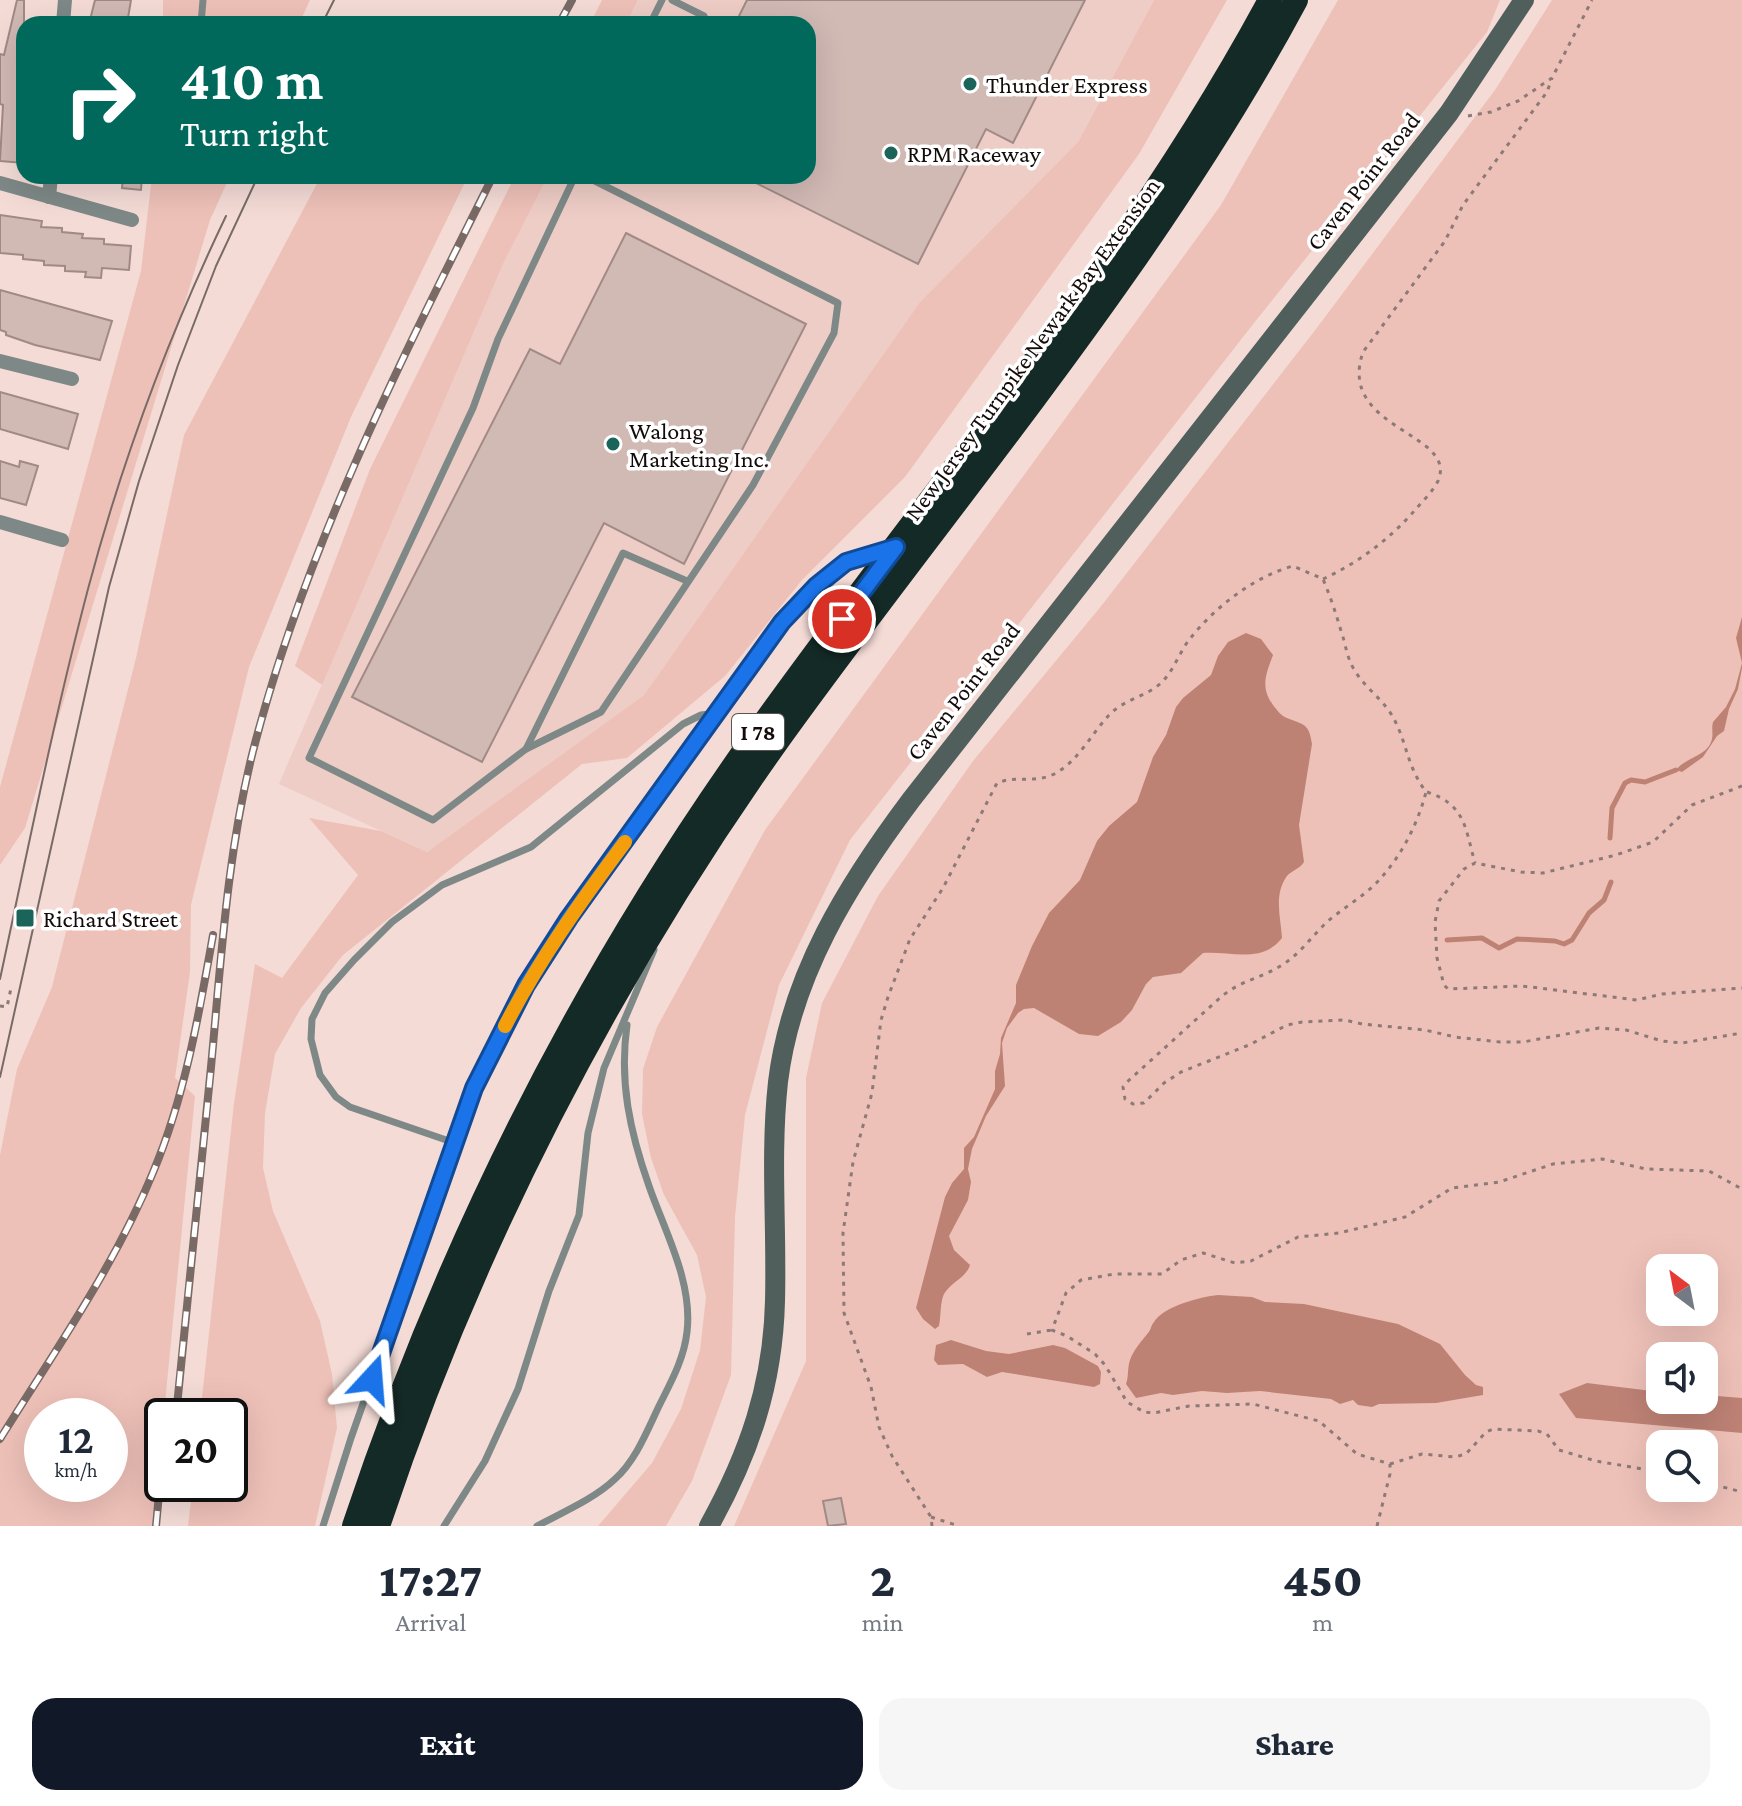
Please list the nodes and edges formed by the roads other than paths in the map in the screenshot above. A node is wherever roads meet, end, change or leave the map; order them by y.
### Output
1 (672, 0) edge
2 (1270, 0) edge
3 (1296, 0) edge
4 (1524, 0) edge
5 (704, 16) edge
6 (0, 183) edge
7 (50, 184) edge
8 (571, 184) edge
9 (601, 184) edge
10 (49, 197) junction
11 (132, 220) dead end
12 (0, 361) edge
13 (72, 379) dead end
14 (0, 522) edge
15 (62, 540) dead end
16 (896, 547) junction
17 (687, 581) junction
18 (717, 713) junction
19 (526, 749) junction
20 (679, 889) junction
21 (628, 1016) junction
22 (455, 1143) junction
23 (323, 1526) edge
24 (354, 1526) edge
25 (378, 1526) edge
26 (444, 1526) edge
27 (537, 1526) edge
28 (709, 1526) edge

1 - 5 lane
2 - 16 highway, New Jersey Turnpike Newark Bay Extension / I 78
3 - 20 highway, New Jersey Turnpike Newark Bay Extension / I 78
4 - 28 street, Caven Point Road
6 - 10 street
7 - 10 street
8 - 19 lane
9 - 17 lane
10 - 11 street
12 - 13 street
14 - 15 street
16 - 18 lane
16 - 24 highway, New Jersey Turnpike Newark Bay Extension / I 78
17 - 19 lane
17 - 19 lane
18 - 22 lane
18 - 22 lane
20 - 21 lane
20 - 25 highway, New Jersey Turnpike Newark Bay Extension / I 78
21 - 26 lane
21 - 27 lane
22 - 23 lane

